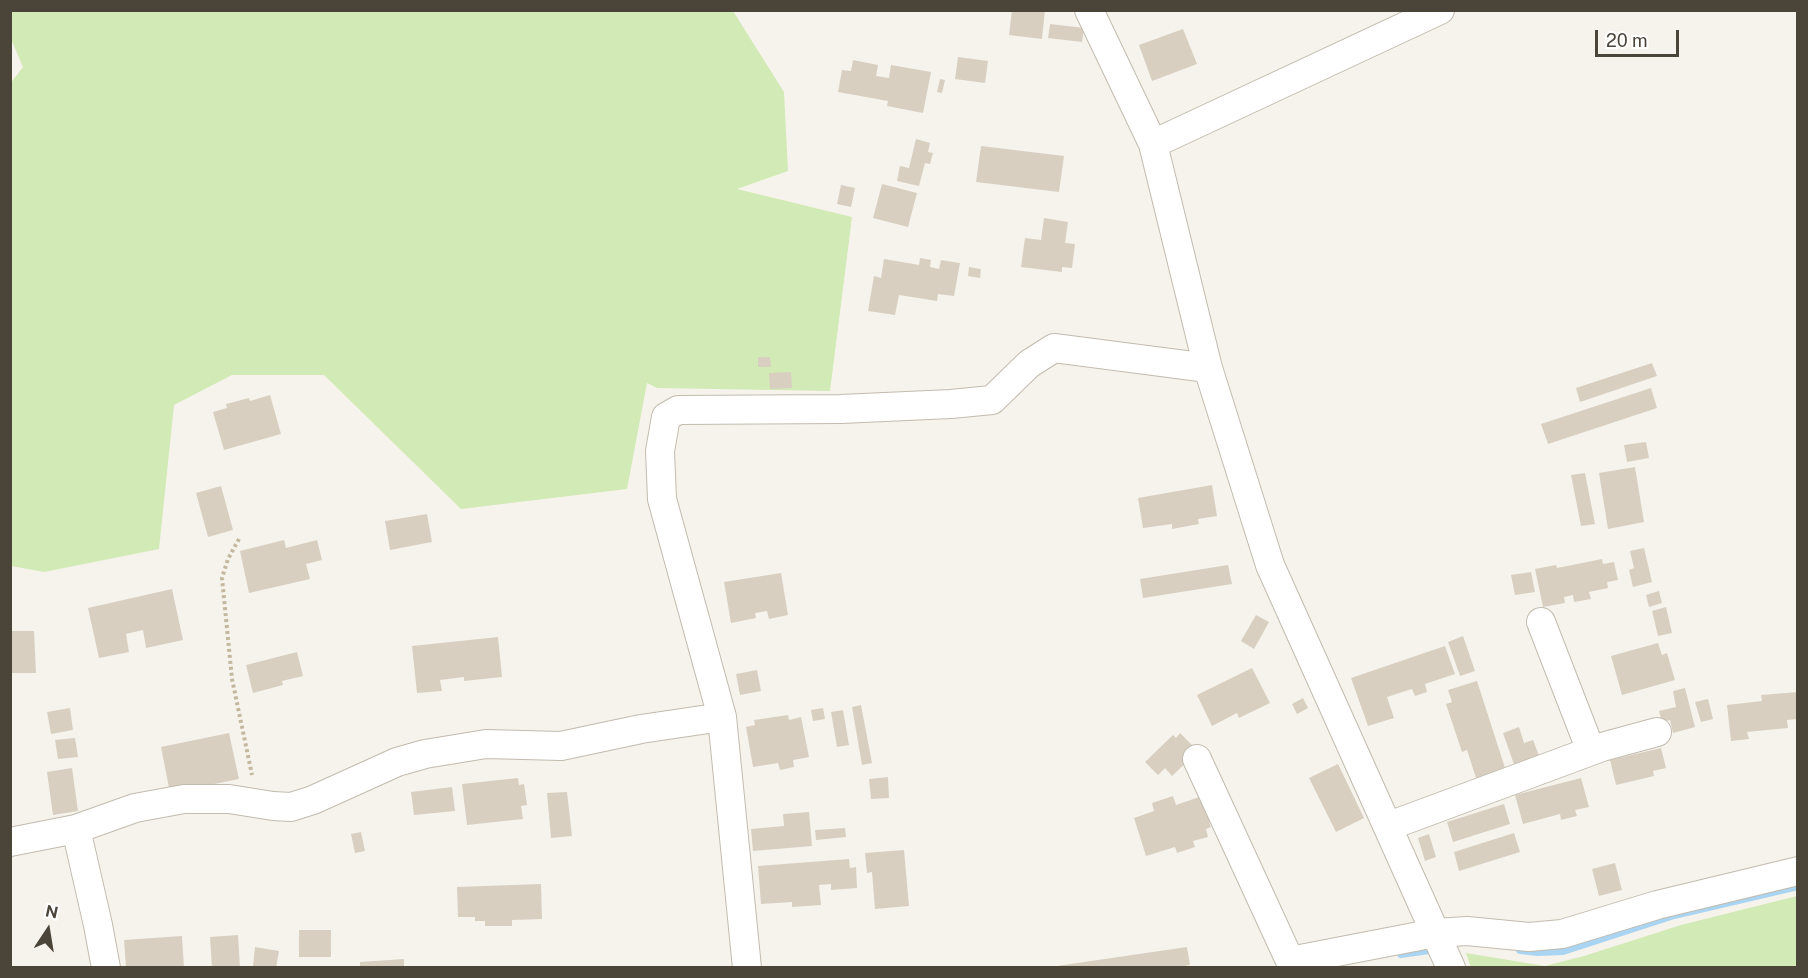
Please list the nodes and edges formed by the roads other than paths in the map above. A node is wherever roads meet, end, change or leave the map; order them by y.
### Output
1 (1089, 10) edge
2 (1440, 10) edge
3 (1154, 144) junction
4 (1208, 368) junction
5 (1541, 622) dead end
6 (722, 717) junction
7 (1657, 732) dead end
8 (1591, 751) junction
9 (1197, 759) dead end
10 (1389, 826) junction
11 (76, 829) junction
12 (10, 842) edge
13 (1797, 871) edge
14 (1435, 933) junction
15 (106, 968) edge
16 (747, 968) edge
17 (1451, 968) edge

1 - 3 street
2 - 3 street
3 - 4 street
4 - 6 street
4 - 10 street
5 - 8 street
6 - 11 street
6 - 16 street
7 - 8 street
8 - 10 street
9 - 14 street
10 - 14 street
11 - 12 street
11 - 15 street
13 - 14 street
14 - 17 street

